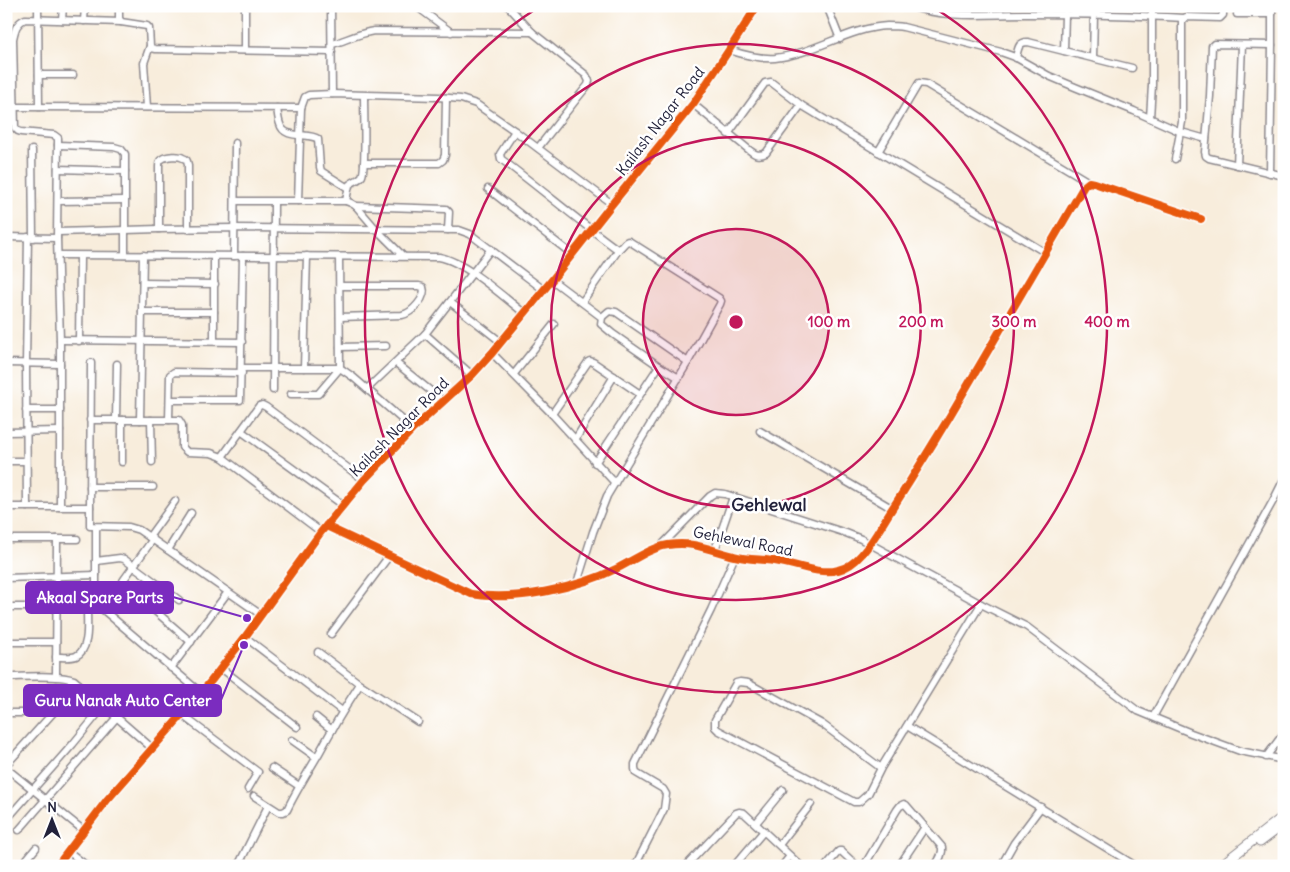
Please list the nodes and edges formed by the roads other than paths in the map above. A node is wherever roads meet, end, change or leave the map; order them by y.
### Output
1 (38, 6) edge
2 (63, 6) edge
3 (85, 6) edge
4 (120, 6) edge
5 (245, 6) edge
6 (331, 6) edge
7 (416, 6) edge
8 (508, 6) edge
9 (756, 6) edge
10 (827, 6) edge
11 (910, 6) edge
12 (1152, 6) edge
13 (1223, 6) edge
14 (1272, 6) edge
15 (1065, 14) junction
16 (1237, 14) dead end
17 (1272, 14) junction
18 (1094, 15) junction
19 (1152, 16) junction
20 (1184, 18) junction
21 (38, 19) junction
22 (62, 20) junction
23 (84, 21) junction
24 (121, 22) junction
25 (452, 32) junction
26 (532, 32) junction
27 (10, 39) edge
28 (840, 39) junction
29 (332, 44) junction
30 (1242, 45) junction
31 (1272, 45) junction
32 (150, 46) junction
33 (245, 50) junction
34 (730, 50) junction
35 (1064, 51) junction
36 (332, 52) junction
37 (1016, 58) junction
38 (1093, 58) junction
39 (1132, 68) dead end
40 (39, 75) junction
41 (73, 75) dead end
42 (332, 94) junction
43 (364, 96) junction
44 (446, 98) junction
45 (693, 104) junction
46 (801, 105) junction
47 (40, 106) junction
48 (14, 107) junction
49 (147, 107) junction
50 (277, 108) junction
51 (301, 108) junction
52 (1150, 118) junction
53 (516, 131) junction
54 (1181, 132) junction
55 (728, 134) junction
56 (300, 135) junction
57 (1206, 139) junction
58 (235, 143) dead end
59 (58, 146) junction
60 (538, 148) junction
61 (32, 150) dead end
62 (878, 152) junction
63 (1175, 159) dead end
64 (364, 163) junction
65 (1237, 165) junction
66 (58, 169) junction
67 (126, 170) junction
68 (1270, 173) junction
69 (1284, 176) edge
70 (1089, 182) junction
71 (348, 188) junction
72 (488, 189) dead end
73 (58, 200) junction
74 (125, 200) junction
75 (235, 201) junction
76 (298, 201) junction
77 (274, 202) junction
78 (346, 202) junction
79 (612, 204) junction
80 (356, 206) junction
81 (1201, 219) dead end
82 (234, 228) junction
83 (375, 228) junction
84 (159, 229) junction
85 (188, 229) junction
86 (274, 229) junction
87 (125, 230) junction
88 (448, 230) junction
89 (591, 230) junction
90 (58, 235) junction
91 (6, 237) edge
92 (30, 237) junction
93 (491, 248) junction
94 (619, 249) junction
95 (1046, 253) junction
96 (58, 255) junction
97 (126, 255) junction
98 (143, 255) junction
99 (573, 255) junction
100 (80, 256) junction
101 (214, 256) junction
102 (234, 256) junction
103 (243, 256) junction
104 (274, 256) junction
105 (307, 256) junction
106 (403, 256) junction
107 (339, 257) junction
108 (472, 273) junction
109 (552, 280) junction
110 (143, 283) junction
111 (215, 284) junction
112 (340, 286) junction
113 (544, 290) junction
114 (450, 302) junction
115 (582, 302) junction
116 (142, 312) junction
117 (214, 312) junction
118 (525, 314) junction
119 (340, 317) junction
120 (602, 317) junction
121 (554, 324) dead end
122 (425, 334) junction
123 (60, 340) junction
124 (79, 340) junction
125 (214, 341) junction
126 (142, 342) junction
127 (242, 342) junction
128 (501, 342) junction
129 (386, 346) dead end
130 (340, 347) junction
131 (492, 352) junction
132 (688, 362) junction
133 (6, 363) edge
134 (26, 363) junction
135 (91, 363) dead end
136 (396, 363) junction
137 (60, 364) junction
138 (117, 364) dead end
139 (659, 366) junction
140 (273, 368) junction
141 (304, 368) junction
142 (340, 368) junction
143 (242, 371) junction
144 (514, 374) junction
145 (472, 375) junction
146 (614, 376) junction
147 (679, 378) junction
148 (367, 389) junction
149 (272, 390) dead end
150 (291, 394) dead end
151 (640, 394) junction
152 (170, 400) junction
153 (443, 401) junction
154 (26, 410) junction
155 (60, 410) junction
156 (552, 414) junction
157 (90, 420) junction
158 (119, 420) junction
159 (140, 420) junction
160 (151, 420) junction
161 (169, 420) junction
162 (413, 429) junction
163 (26, 431) junction
164 (60, 431) junction
165 (241, 431) junction
166 (760, 431) dead end
167 (6, 432) edge
168 (575, 440) junction
169 (222, 457) junction
170 (6, 461) edge
171 (26, 461) junction
172 (122, 462) dead end
173 (152, 462) dead end
174 (596, 463) junction
175 (1284, 479) edge
176 (364, 480) junction
177 (614, 483) junction
178 (90, 487) junction
179 (153, 488) dead end
180 (733, 497) junction
181 (175, 501) dead end
182 (343, 505) junction
183 (6, 507) edge
184 (27, 507) junction
185 (60, 507) junction
186 (90, 507) junction
187 (893, 509) junction
188 (191, 513) dead end
189 (326, 526) junction
190 (96, 527) junction
191 (321, 532) junction
192 (151, 538) junction
193 (6, 539) edge
194 (57, 539) junction
195 (78, 539) dead end
196 (870, 545) junction
197 (660, 547) junction
198 (168, 550) junction
199 (716, 550) junction
200 (389, 556) junction
201 (735, 556) junction
202 (96, 561) junction
203 (134, 566) junction
204 (96, 575) junction
205 (57, 577) junction
206 (6, 578) edge
207 (577, 583) junction
208 (228, 592) junction
209 (180, 600) dead end
210 (981, 604) junction
211 (6, 607) edge
212 (56, 607) junction
213 (101, 607) junction
214 (260, 614) junction
215 (331, 634) dead end
216 (245, 637) junction
217 (6, 642) edge
218 (56, 642) junction
219 (190, 642) junction
220 (318, 652) dead end
221 (56, 657) junction
222 (171, 668) junction
223 (221, 668) junction
224 (6, 676) edge
225 (56, 677) junction
226 (79, 684) junction
227 (360, 684) junction
228 (201, 693) junction
229 (104, 706) junction
230 (342, 711) junction
231 (6, 713) edge
232 (22, 713) dead end
233 (182, 715) junction
234 (117, 717) junction
235 (316, 717) dead end
236 (1153, 717) junction
237 (418, 722) dead end
238 (907, 726) junction
239 (298, 727) dead end
240 (332, 730) junction
241 (1284, 734) edge
242 (292, 740) dead end
243 (152, 749) junction
244 (1266, 757) junction
245 (316, 758) junction
246 (1284, 760) edge
247 (6, 767) edge
248 (272, 768) dead end
249 (882, 768) junction
250 (298, 786) junction
251 (33, 790) junction
252 (248, 790) dead end
253 (783, 790) dead end
254 (254, 796) dead end
255 (45, 799) junction
256 (811, 804) dead end
257 (268, 806) junction
258 (1041, 806) junction
259 (1284, 816) edge
260 (6, 820) edge
261 (756, 823) junction
262 (1284, 824) edge
263 (925, 827) junction
264 (18, 830) dead end
265 (84, 830) junction
266 (764, 831) junction
267 (779, 845) junction
268 (36, 848) dead end
269 (68, 851) junction
270 (790, 856) junction
271 (20, 866) edge
272 (57, 866) edge
273 (87, 866) edge
274 (238, 866) edge
275 (635, 866) edge
276 (686, 866) edge
277 (734, 866) edge
278 (782, 866) edge
279 (800, 866) edge
280 (826, 866) edge
281 (856, 866) edge
282 (864, 866) edge
283 (899, 866) edge
284 (935, 866) edge
285 (1001, 866) edge
286 (1136, 866) edge
287 (1220, 866) edge
288 (1229, 866) edge

1 - 21 street
2 - 22 street
3 - 23 street
4 - 24 street
5 - 33 street
6 - 29 street
7 - 25 street
8 - 26 street
9 - 34 street, Kailash Nagar Road
10 - 28 street
11 - 15 street
12 - 19 street
13 - 20 street
14 - 17 street
15 - 18 street
15 - 35 street
16 - 17 street
17 - 31 street
18 - 19 street
18 - 38 street
19 - 20 street
19 - 52 street
20 - 54 street
21 - 22 street
21 - 27 street
21 - 40 street
22 - 23 street
23 - 24 street
24 - 32 street
25 - 26 street
25 - 29 street
26 - 60 street
27 - 48 street
28 - 34 street
28 - 37 street
29 - 36 street
30 - 31 street
30 - 57 street
30 - 65 street
31 - 68 street
32 - 33 street
32 - 49 street
33 - 36 street
34 - 45 street, Kailash Nagar Road
35 - 37 street
35 - 38 street
36 - 42 street
37 - 52 street
38 - 39 street
40 - 41 street
40 - 47 street
42 - 43 street
42 - 51 street
43 - 44 street
43 - 64 street
44 - 53 street
44 - 64 street
45 - 55 street
45 - 79 street, Kailash Nagar Road
46 - 55 street
46 - 55 street
46 - 62 street
47 - 48 street
47 - 49 street
48 - 59 street
49 - 50 street
50 - 51 street
50 - 56 street
51 - 56 street
52 - 54 street
53 - 60 street
53 - 89 street
54 - 57 street
54 - 63 street
56 - 71 street
56 - 76 street
57 - 65 street
58 - 75 street
59 - 66 street
59 - 67 street
60 - 79 street
61 - 92 street
62 - 70 street
62 - 95 street
64 - 71 street
65 - 68 street
66 - 67 street
66 - 73 street
67 - 74 street
68 - 69 street
70 - 81 street
70 - 95 street, Gehlewal Road
71 - 78 street
72 - 99 street
73 - 74 street
73 - 90 street
74 - 87 street
75 - 77 street
75 - 82 street
76 - 77 street
76 - 78 street
77 - 86 street
78 - 80 street
79 - 89 street, Kailash Nagar Road
80 - 83 street
80 - 88 street
82 - 85 street
82 - 86 street
82 - 102 street
83 - 86 street
83 - 88 street
83 - 106 street
84 - 85 street
84 - 85 street
84 - 87 street
86 - 104 street
87 - 90 street
87 - 97 street
88 - 93 street
89 - 94 street
89 - 99 street, Kailash Nagar Road
90 - 92 street
90 - 96 street
91 - 92 street
92 - 134 street
93 - 108 street
93 - 113 street
94 - 115 street
94 - 132 street
95 - 187 street, Gehlewal Road
96 - 100 street
96 - 123 street
97 - 98 street
97 - 100 street
98 - 101 street
98 - 110 street
99 - 109 street, Kailash Nagar Road
100 - 124 street
101 - 102 street
101 - 111 street
102 - 103 street
103 - 104 street
103 - 127 street
104 - 105 street
104 - 140 street
105 - 107 street
105 - 141 street
106 - 107 street
106 - 108 street
107 - 112 street
108 - 114 street
108 - 118 street
109 - 113 street, Kailash Nagar Road
109 - 115 street
110 - 111 street
110 - 116 street
111 - 117 street
112 - 119 street
112 - 119 street
113 - 118 street, Kailash Nagar Road
114 - 122 street
114 - 128 street
115 - 120 street
116 - 117 street
116 - 126 street
117 - 125 street
118 - 128 street, Kailash Nagar Road
119 - 130 street
120 - 132 street
120 - 139 street
121 - 144 street
122 - 136 street
122 - 145 street
123 - 124 street
123 - 137 street
124 - 126 street
125 - 126 street
125 - 127 street
126 - 159 street
127 - 143 street
128 - 131 street, Kailash Nagar Road
129 - 130 street
130 - 142 street
131 - 144 street
131 - 145 street, Kailash Nagar Road
132 - 147 street
133 - 134 street
134 - 137 street
134 - 154 street
135 - 157 street
136 - 148 street
136 - 153 street
137 - 155 street
138 - 158 street
139 - 147 street
139 - 151 street
140 - 141 street
140 - 143 street
140 - 149 street
141 - 142 street
142 - 148 street
142 - 150 street
143 - 152 street
143 - 152 street
144 - 156 street
145 - 153 street, Kailash Nagar Road
146 - 151 street
146 - 156 street
146 - 168 street
147 - 177 street
148 - 162 street
151 - 174 street
152 - 161 street
153 - 162 street, Kailash Nagar Road
154 - 155 street
154 - 163 street
155 - 164 street
156 - 168 street
157 - 158 street
157 - 178 street
158 - 159 street
158 - 172 street
159 - 160 street
160 - 161 street
160 - 173 street
161 - 169 street
162 - 176 street, Kailash Nagar Road
163 - 164 street
163 - 167 street
163 - 171 street
164 - 185 street
165 - 169 street
165 - 176 street
165 - 182 street
166 - 187 street
168 - 174 street
169 - 191 street
170 - 171 street
171 - 184 street
174 - 177 street
175 - 236 street
176 - 182 street, Kailash Nagar Road
177 - 207 street
178 - 179 street
178 - 186 street
180 - 196 street
180 - 197 street
180 - 199 street
181 - 192 street
182 - 189 street, Kailash Nagar Road
183 - 184 street
184 - 185 street
185 - 186 street
186 - 190 street
187 - 196 street, Gehlewal Road
188 - 198 street
189 - 191 street, Kailash Nagar Road
189 - 200 street, Gehlewal Road
190 - 192 street
190 - 202 street
191 - 214 street, Kailash Nagar Road
192 - 198 street
192 - 203 street
193 - 194 street
194 - 195 street
194 - 205 street
196 - 201 street, Gehlewal Road
196 - 210 street
197 - 199 street, Gehlewal Road
197 - 207 street, Gehlewal Road
198 - 208 street
199 - 201 street, Gehlewal Road
200 - 207 street, Gehlewal Road
200 - 215 street
201 - 275 street
202 - 203 street
202 - 204 street
203 - 209 street
203 - 219 street
204 - 205 street
204 - 213 street
205 - 206 street
205 - 212 street
208 - 214 street
208 - 219 street
210 - 236 street
210 - 238 street
211 - 212 street
212 - 218 street
213 - 221 street
213 - 222 street
214 - 216 street, Kailash Nagar Road
216 - 223 street, Kailash Nagar Road
216 - 230 street
217 - 218 street
218 - 221 street
219 - 222 street
220 - 227 street
221 - 225 street
222 - 228 street
223 - 228 street, Kailash Nagar Road
223 - 239 street
224 - 225 street
225 - 226 street
226 - 229 street
226 - 247 street
227 - 230 street
227 - 237 street
228 - 233 street, Kailash Nagar Road
229 - 234 street
229 - 251 street
230 - 240 street
231 - 232 street
233 - 243 street, Kailash Nagar Road
233 - 252 street
234 - 243 street
234 - 255 street
235 - 240 street
236 - 244 street
238 - 249 street
238 - 258 street
240 - 245 street
241 - 244 street
242 - 245 street
243 - 265 street, Kailash Nagar Road
244 - 246 street
245 - 250 street
247 - 251 street
248 - 250 street
249 - 249 street
250 - 257 street
251 - 255 street
251 - 260 street
253 - 261 street
254 - 257 street
255 - 264 street
255 - 265 street
256 - 267 street
257 - 274 street
258 - 285 street
258 - 286 street
259 - 287 main road
261 - 266 street
261 - 276 street
262 - 288 main road
263 - 282 street
263 - 283 street
263 - 284 street
265 - 269 street, Kailash Nagar Road
266 - 267 street
266 - 277 street
267 - 270 street
268 - 271 street
269 - 272 street, Kailash Nagar Road
269 - 273 street
270 - 278 street
270 - 279 street
280 - 281 street

